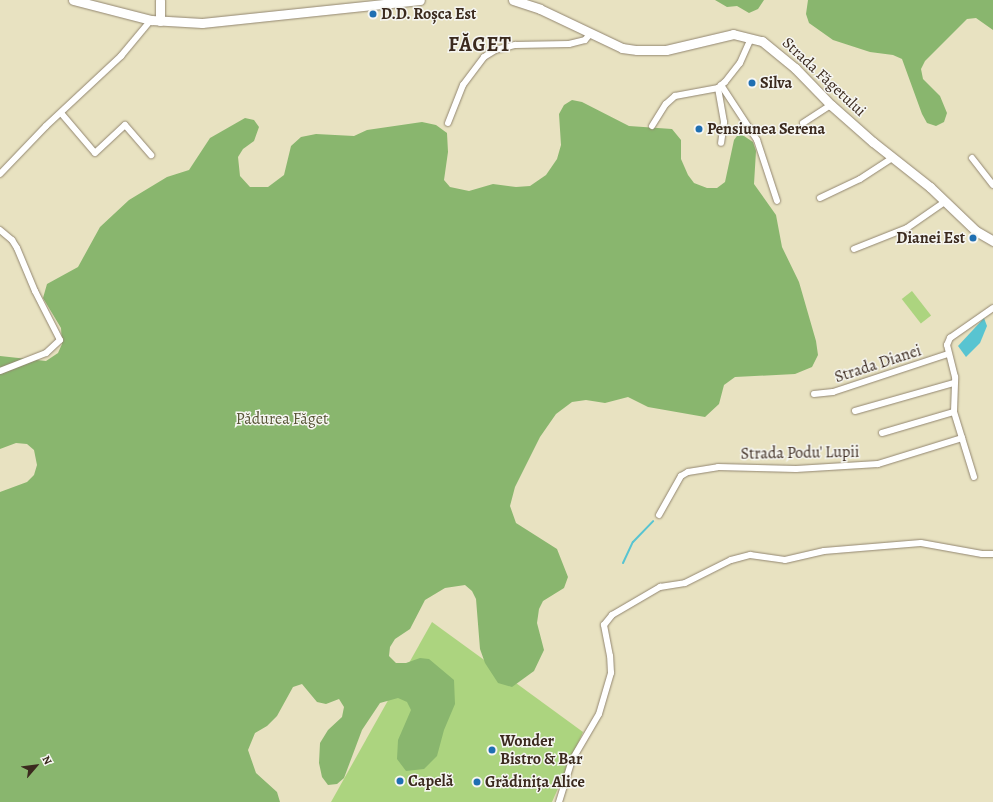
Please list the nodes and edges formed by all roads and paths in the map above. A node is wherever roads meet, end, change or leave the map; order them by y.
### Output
1 (73, 0) edge
2 (160, 0) edge
3 (420, 0) edge
4 (512, 0) edge
5 (379, 2) edge
6 (155, 20) junction
7 (590, 34) junction
8 (751, 38) junction
9 (720, 86) junction
10 (831, 105) junction
11 (61, 113) junction
12 (448, 123) dead end
13 (803, 123) dead end
14 (652, 126) dead end
15 (721, 143) dead end
16 (151, 155) dead end
17 (892, 158) junction
18 (972, 158) dead end
19 (0, 174) edge
20 (993, 185) edge
21 (820, 198) dead end
22 (777, 201) dead end
23 (946, 201) junction
24 (0, 230) edge
25 (993, 241) edge
26 (854, 249) dead end
27 (993, 308) edge
28 (948, 354) junction
29 (0, 371) edge
30 (954, 384) junction
31 (814, 394) dead end
32 (855, 411) dead end
33 (954, 412) junction
34 (882, 433) dead end
35 (962, 438) junction
36 (974, 477) dead end
37 (659, 515) dead end
38 (993, 554) edge
39 (559, 802) edge

1 - 6 main road
2 - 6 main road
3 - 5 main road
4 - 7 main road, Strada Făgetului
5 - 6 main road
6 - 11 street
7 - 8 main road, Strada Făgetului
7 - 12 street
8 - 9 street
8 - 10 main road, Strada Făgetului
9 - 14 street
9 - 15 street
9 - 22 street
10 - 13 street
10 - 17 main road, Strada Făgetului
11 - 16 street
11 - 19 street
17 - 21 street
17 - 23 main road, Strada Făgetului
18 - 20 street
23 - 25 main road, Strada Făgetului
23 - 26 street
24 - 29 street
27 - 28 street
28 - 30 street
28 - 31 street, Strada Dianei
30 - 32 street
30 - 33 street
33 - 34 street
33 - 35 street
35 - 36 street
35 - 37 street, Strada Podu' Lupii
38 - 39 street

